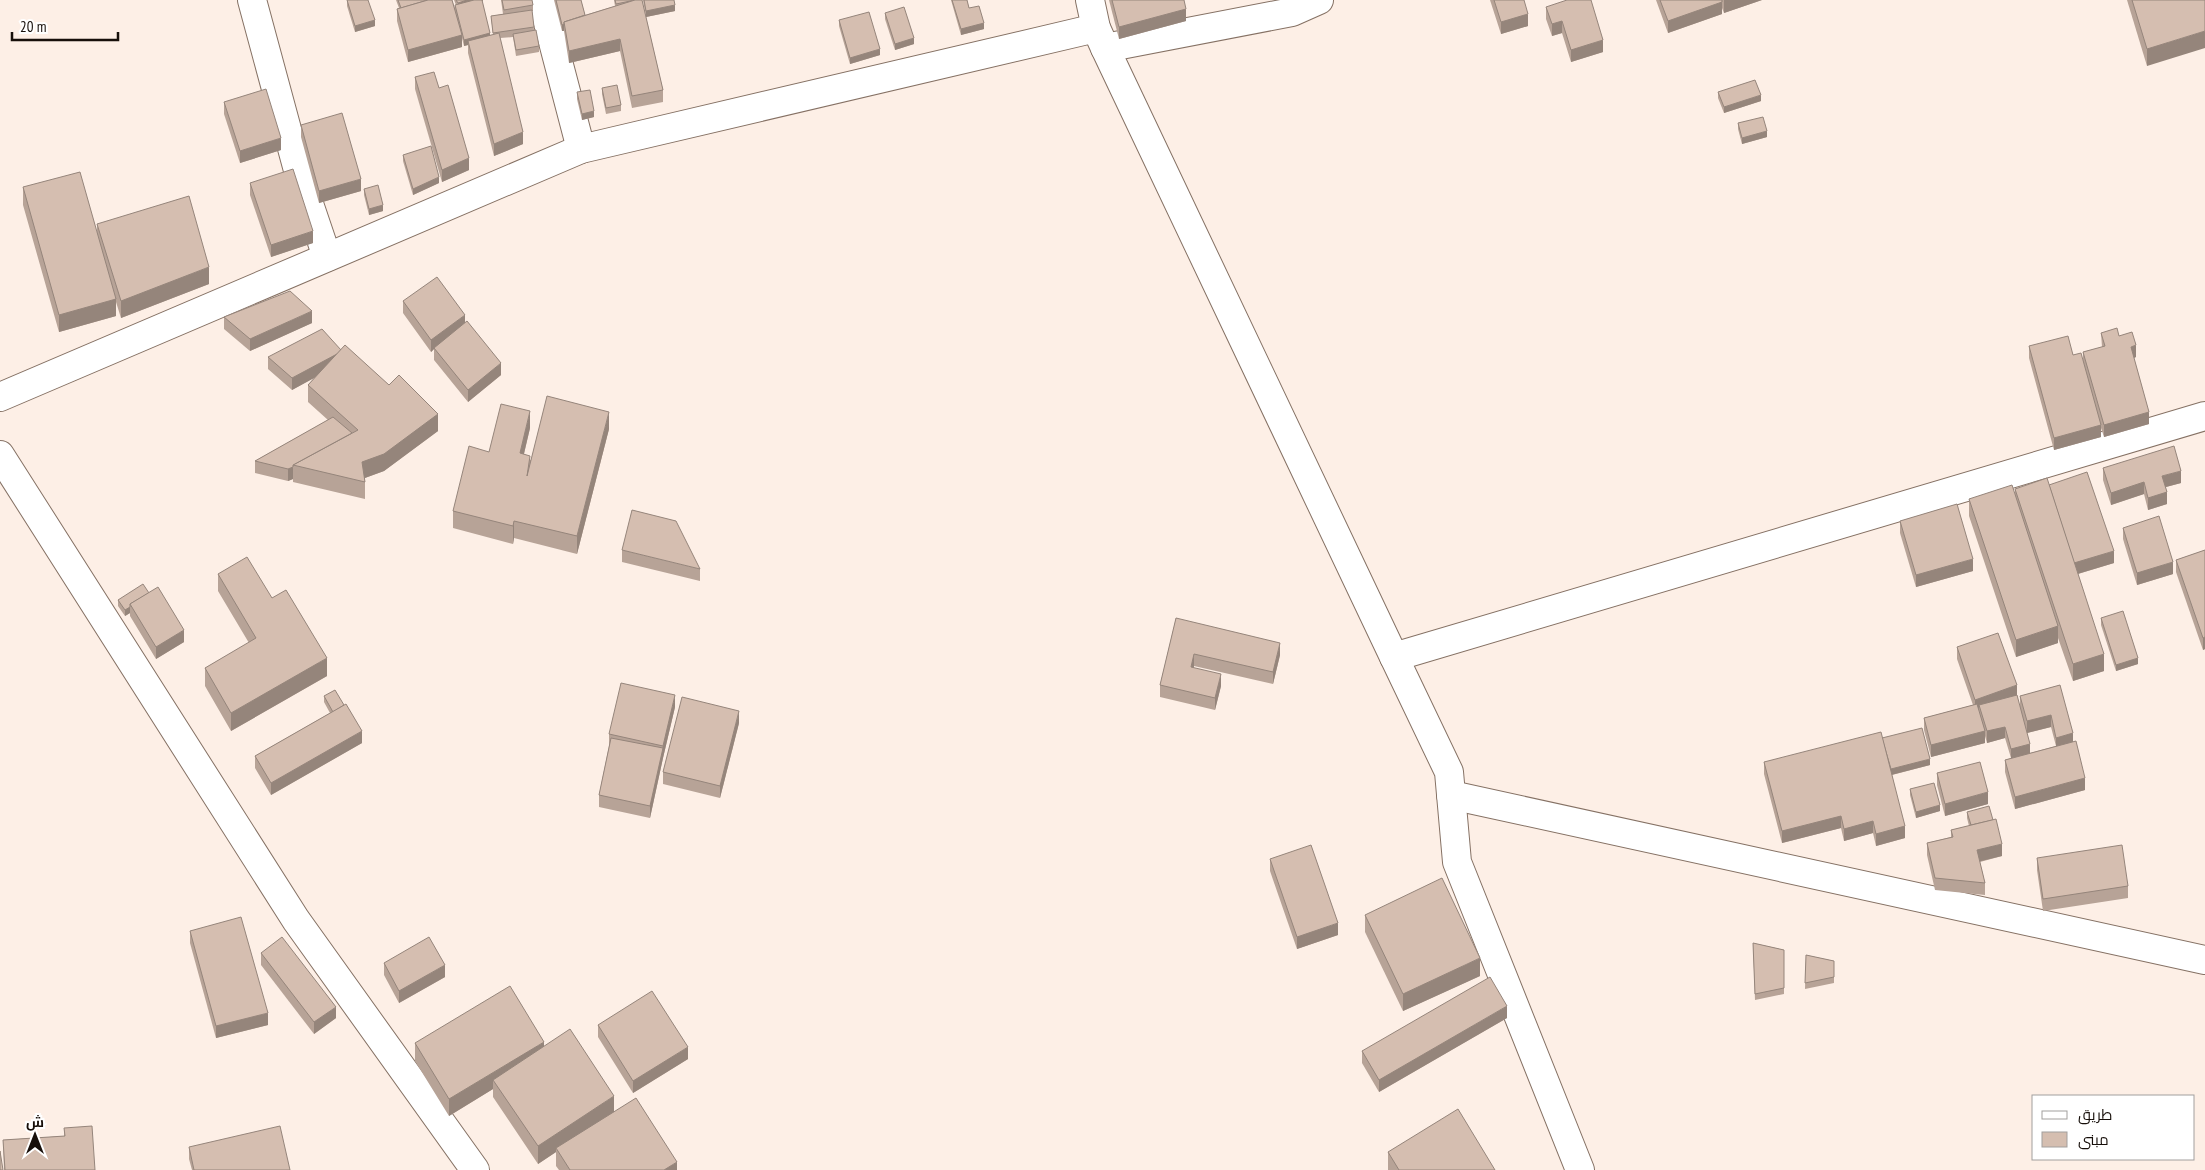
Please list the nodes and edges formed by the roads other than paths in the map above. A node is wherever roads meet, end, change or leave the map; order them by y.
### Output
1 (252, 0) edge
2 (542, 0) edge
3 (1090, 0) edge
4 (1319, 0) edge
5 (1101, 38) junction
6 (581, 149) junction
7 (327, 257) junction
8 (0, 397) edge
9 (2205, 416) edge
10 (0, 455) edge
11 (1394, 657) junction
12 (1451, 795) junction
13 (2205, 960) edge
14 (475, 1170) edge
15 (1580, 1170) edge

1 - 7 street
2 - 6 street
3 - 5 street
4 - 5 street
5 - 6 street
5 - 11 street
6 - 7 street
7 - 8 street
9 - 11 street
10 - 14 street
11 - 12 street
12 - 13 street
12 - 15 street

